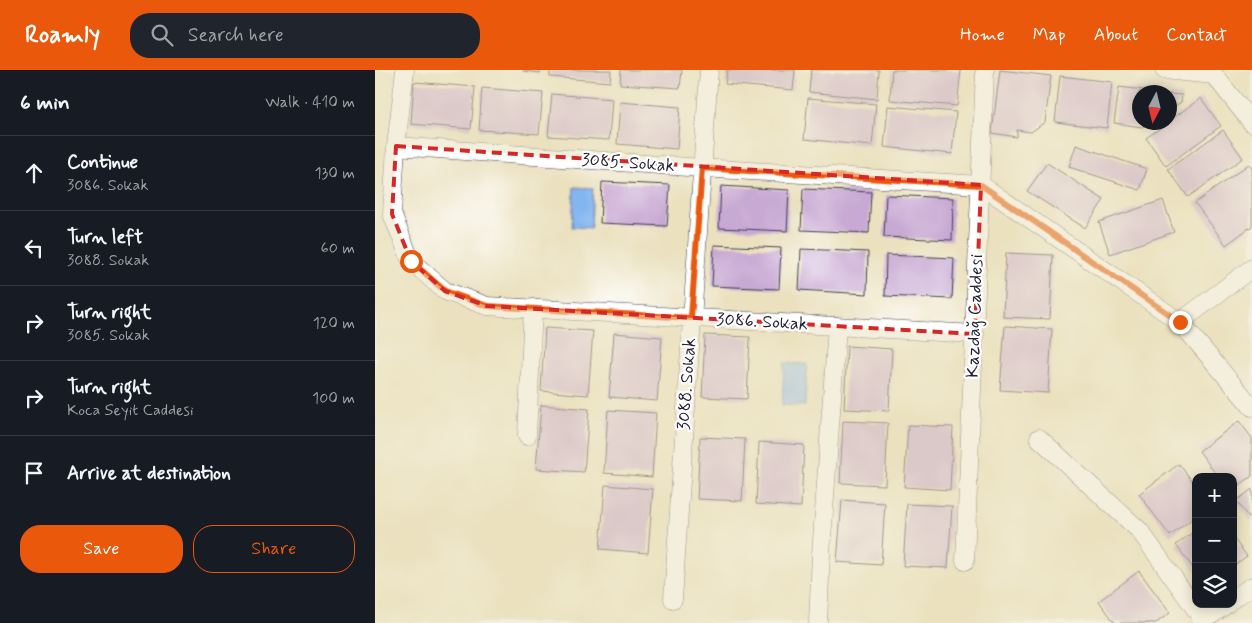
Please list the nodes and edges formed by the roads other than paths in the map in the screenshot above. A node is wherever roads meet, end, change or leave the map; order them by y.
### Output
1 (405, 70) edge
2 (709, 70) edge
3 (985, 70) edge
4 (1164, 70) edge
5 (1217, 73) edge
6 (1252, 123) edge
7 (396, 146) junction
8 (702, 168) junction
9 (981, 185) junction
10 (1252, 268) edge
11 (533, 308) junction
12 (691, 318) junction
13 (1180, 322) junction
14 (837, 326) junction
15 (975, 334) junction
16 (1252, 407) edge
17 (527, 436) dead end
18 (1039, 438) dead end
19 (965, 561) dead end
20 (1252, 586) edge
21 (1237, 597) edge
22 (673, 600) dead end
23 (1221, 608) edge
24 (1202, 622) edge
25 (818, 623) edge

1 - 7 street, 3086. Sokak
2 - 8 street, 3088. Sokak
3 - 9 street, Kazdağ Caddesi
4 - 5 street
5 - 6 street
7 - 8 street, 3085. Sokak
7 - 11 street, 3086. Sokak
8 - 9 street, 3085. Sokak
8 - 12 street, 3088. Sokak
9 - 13 street
9 - 15 street, Kazdağ Caddesi
10 - 13 street
11 - 12 street, 3086. Sokak
11 - 17 street
12 - 14 street, 3086. Sokak
12 - 22 street, 3088. Sokak
13 - 16 street
14 - 15 street, 3086. Sokak
14 - 25 street
15 - 19 street, Kazdağ Caddesi
18 - 24 street
20 - 21 street
23 - 24 street

